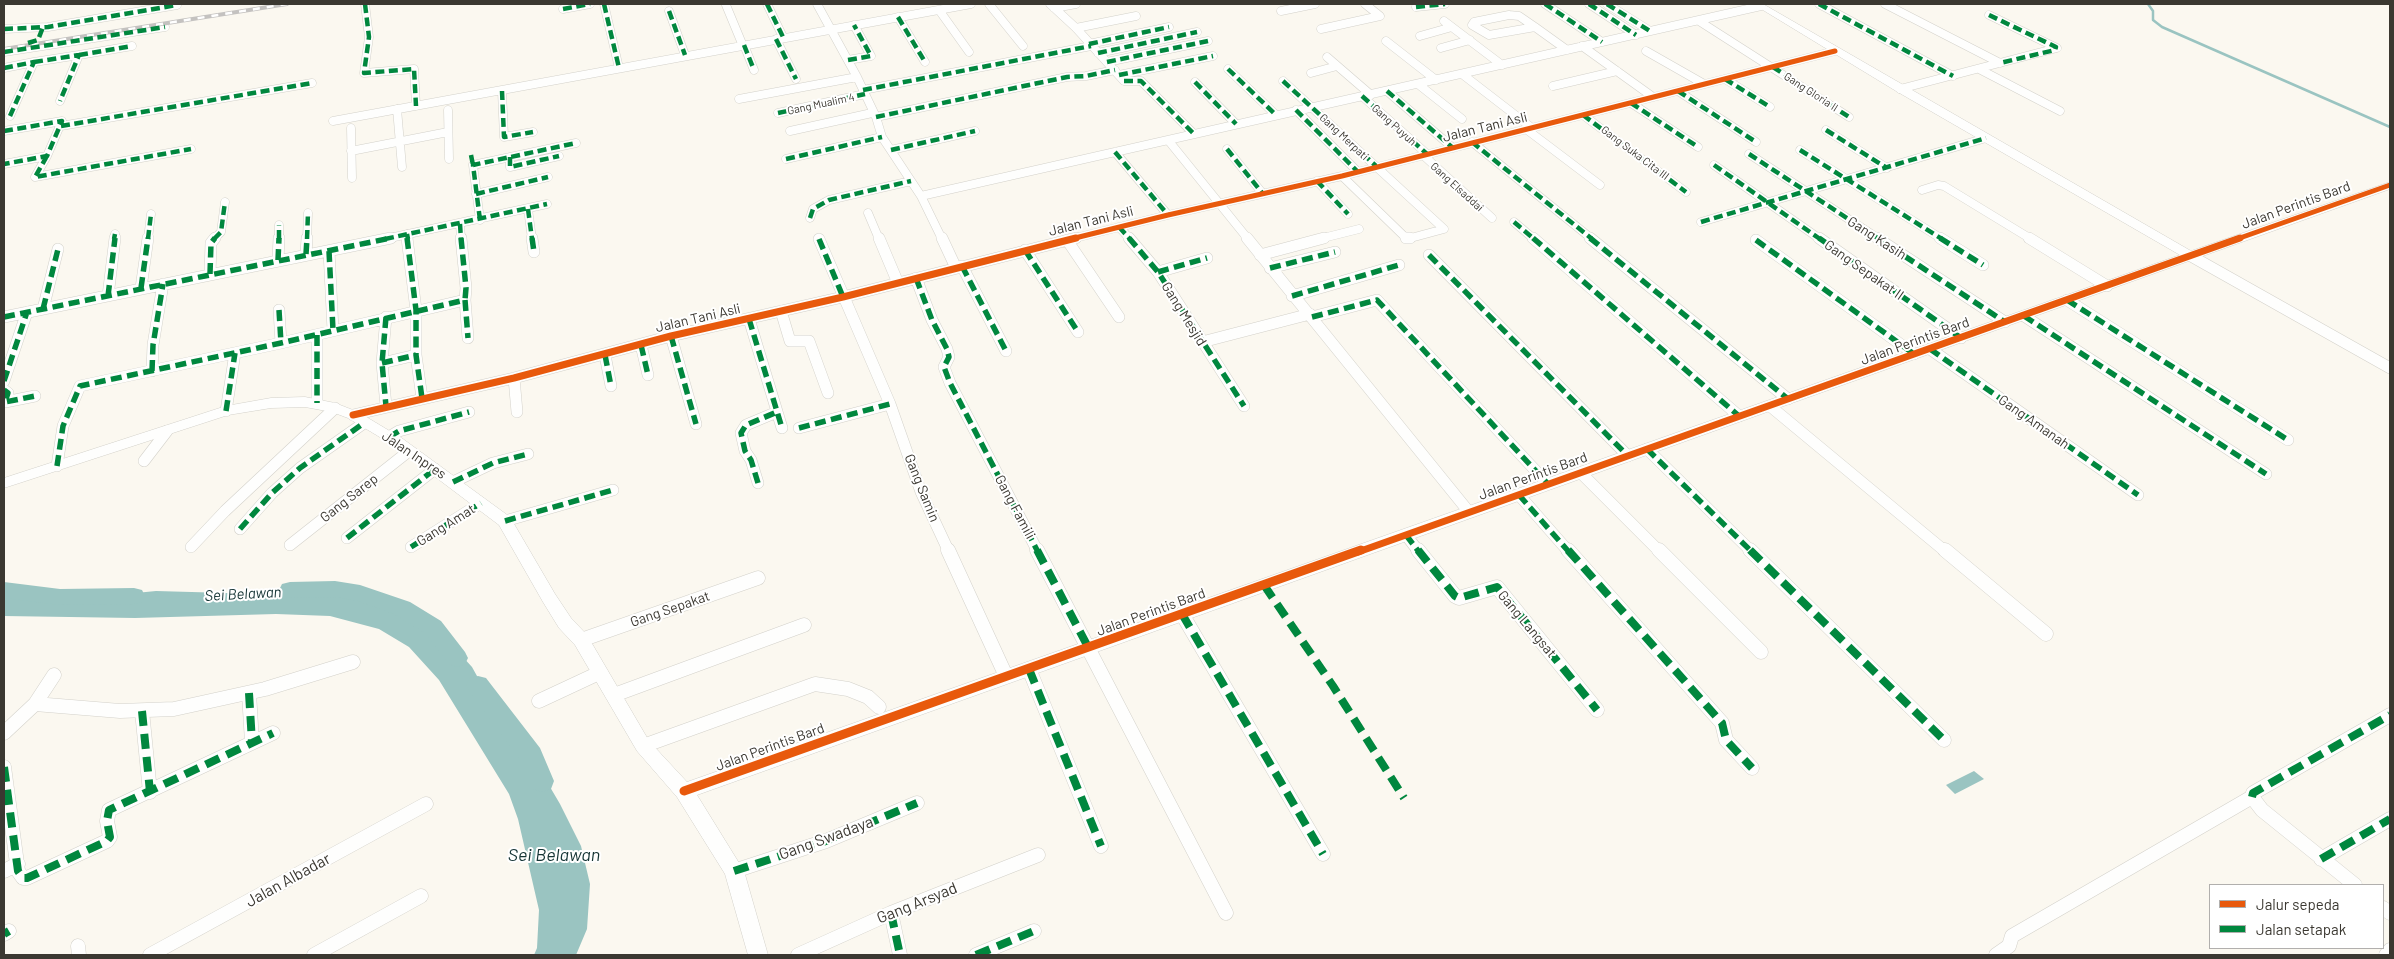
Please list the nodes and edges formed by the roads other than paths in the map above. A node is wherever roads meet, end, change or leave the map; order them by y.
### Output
1 (365, 4) edge
2 (590, 4) edge
3 (604, 4) edge
4 (767, 4) edge
5 (817, 4) edge
6 (971, 4) edge
7 (989, 4) edge
8 (1076, 4) edge
9 (1315, 4) edge
10 (1365, 4) edge
11 (1445, 4) edge
12 (1545, 4) edge
13 (1589, 4) edge
14 (1607, 4) edge
15 (1819, 4) edge
16 (1885, 4) edge
17 (177, 5) edge
18 (726, 5) dead end
19 (1759, 5) edge
20 (1052, 6) edge
21 (1416, 8) dead end
22 (563, 9) dead end
23 (939, 10) junction
24 (669, 11) dead end
25 (1280, 11) dead end
26 (1989, 15) dead end
27 (1136, 16) dead end
28 (898, 17) junction
29 (1444, 21) dead end
30 (1699, 21) junction
31 (854, 25) junction
32 (44, 27) junction
33 (165, 27) dead end
34 (1169, 27) dead end
35 (1452, 27) junction
36 (1535, 27) junction
37 (1076, 28) junction
38 (4, 29) edge
39 (831, 29) junction
40 (1321, 29) dead end
41 (1196, 32) dead end
42 (1650, 32) junction
43 (1636, 35) junction
44 (1420, 36) dead end
45 (780, 38) junction
46 (1470, 40) junction
47 (1208, 41) dead end
48 (1386, 41) dead end
49 (1602, 42) junction
50 (26, 44) dead end
51 (1090, 45) junction
52 (132, 46) dead end
53 (743, 46) junction
54 (1023, 46) dead end
55 (1582, 46) junction
56 (1441, 48) dead end
57 (1567, 50) junction
58 (1646, 51) dead end
59 (1835, 51) junction
60 (4, 52) edge
61 (969, 52) dead end
62 (1098, 53) junction
63 (79, 55) junction
64 (685, 55) junction
65 (1214, 56) dead end
66 (1327, 57) dead end
67 (848, 60) junction
68 (34, 62) junction
69 (925, 62) dead end
70 (1106, 62) junction
71 (2000, 63) junction
72 (1502, 65) junction
73 (1337, 66) junction
74 (1773, 67) junction
75 (4, 68) edge
76 (619, 68) junction
77 (1228, 69) dead end
78 (1979, 69) junction
79 (754, 70) dead end
80 (1617, 71) junction
81 (1117, 73) junction
82 (1310, 73) dead end
83 (1462, 74) junction
84 (857, 76) junction
85 (1953, 76) junction
86 (796, 79) dead end
87 (1725, 79) junction
88 (1436, 80) junction
89 (1283, 81) dead end
90 (1195, 82) dead end
91 (312, 83) dead end
92 (1418, 84) junction
93 (1704, 84) junction
94 (1553, 86) dead end
95 (1900, 89) junction
96 (502, 91) junction
97 (1387, 91) junction
98 (1678, 91) junction
99 (864, 92) junction
100 (1366, 96) junction
101 (1653, 97) junction
102 (738, 99) dead end
103 (60, 101) dead end
104 (1632, 103) junction
105 (416, 106) junction
106 (1312, 107) junction
107 (1770, 107) dead end
108 (397, 109) junction
109 (448, 110) dead end
110 (1296, 110) junction
111 (2060, 111) dead end
112 (778, 113) dead end
113 (874, 115) junction
114 (1276, 115) junction
115 (1583, 115) junction
116 (10, 116) dead end
117 (1849, 117) dead end
118 (1462, 119) dead end
119 (333, 121) dead end
120 (1236, 124) junction
121 (61, 126) junction
122 (351, 128) dead end
123 (1529, 129) junction
124 (4, 130) edge
125 (1826, 130) dead end
126 (790, 131) dead end
127 (975, 131) dead end
128 (448, 132) junction
129 (533, 132) dead end
130 (1194, 134) junction
131 (882, 137) junction
132 (1986, 138) junction
133 (1168, 140) junction
134 (400, 141) junction
135 (1472, 142) junction
136 (1756, 142) dead end
137 (576, 143) dead end
138 (1698, 147) dead end
139 (1453, 148) junction
140 (191, 149) dead end
141 (1227, 149) dead end
142 (891, 150) junction
143 (1800, 150) dead end
144 (351, 151) junction
145 (1115, 152) junction
146 (1749, 154) dead end
147 (470, 155) dead end
148 (1425, 155) junction
149 (47, 156) junction
150 (559, 156) dead end
151 (510, 157) junction
152 (449, 158) dead end
153 (786, 159) dead end
154 (4, 164) edge
155 (474, 165) junction
156 (1714, 165) dead end
157 (1376, 166) junction
158 (402, 167) dead end
159 (1887, 168) junction
160 (1358, 172) junction
161 (1342, 176) junction
162 (548, 177) dead end
163 (352, 178) dead end
164 (1846, 179) junction
165 (912, 181) junction
166 (1317, 182) junction
167 (1600, 185) dead end
168 (2390, 186) edge
169 (1922, 190) dead end
170 (1806, 191) junction
171 (1686, 192) dead end
172 (476, 194) junction
173 (1263, 194) junction
174 (921, 196) junction
175 (225, 202) dead end
176 (1767, 202) junction
177 (547, 204) dead end
178 (1219, 204) junction
179 (528, 209) junction
180 (308, 213) dead end
181 (868, 213) dead end
182 (151, 214) dead end
183 (1348, 214) dead end
184 (1168, 215) junction
185 (810, 218) dead end
186 (1492, 218) dead end
187 (480, 220) junction
188 (1514, 222) dead end
189 (1701, 222) dead end
190 (460, 224) junction
191 (279, 225) dead end
192 (1119, 227) junction
193 (1359, 229) dead end
194 (116, 234) dead end
195 (406, 234) junction
196 (819, 239) dead end
197 (1068, 240) junction
198 (1756, 240) dead end
199 (58, 249) dead end
200 (1026, 250) junction
201 (329, 251) junction
202 (534, 252) dead end
203 (1335, 252) dead end
204 (306, 254) junction
205 (1260, 255) junction
206 (1429, 255) dead end
207 (2191, 256) junction
208 (1207, 258) dead end
209 (278, 260) junction
210 (1399, 265) dead end
211 (1983, 265) dead end
212 (959, 267) junction
213 (1270, 268) junction
214 (1158, 272) junction
215 (210, 274) junction
216 (916, 278) junction
217 (898, 283) junction
218 (163, 284) junction
219 (2107, 286) junction
220 (141, 288) junction
221 (108, 296) junction
222 (1292, 296) junction
223 (843, 297) junction
224 (465, 300) junction
225 (2067, 300) junction
226 (43, 309) junction
227 (279, 310) dead end
228 (416, 310) junction
229 (781, 311) junction
230 (27, 312) junction
231 (1311, 315) junction
232 (1119, 316) dead end
233 (2024, 316) junction
234 (4, 317) edge
235 (386, 317) junction
236 (749, 318) junction
237 (2005, 322) junction
238 (332, 330) junction
239 (1078, 332) dead end
240 (318, 334) junction
241 (671, 336) junction
242 (468, 338) dead end
243 (1961, 338) junction
244 (1202, 342) junction
245 (280, 343) junction
246 (641, 345) junction
247 (1930, 349) junction
248 (1006, 351) dead end
249 (234, 353) junction
250 (1914, 354) junction
251 (416, 355) junction
252 (605, 355) junction
253 (382, 363) junction
254 (2390, 368) edge
255 (152, 371) junction
256 (648, 375) dead end
257 (514, 378) junction
258 (4, 382) edge
259 (611, 386) dead end
260 (4, 390) edge
261 (828, 394) dead end
262 (35, 396) dead end
263 (422, 398) junction
264 (1788, 399) junction
265 (317, 403) junction
266 (890, 404) junction
267 (5, 406) edge
268 (386, 406) junction
269 (1244, 406) dead end
270 (1770, 406) junction
271 (335, 408) junction
272 (226, 411) junction
273 (469, 412) dead end
274 (517, 412) dead end
275 (777, 412) junction
276 (1739, 416) junction
277 (359, 419) junction
278 (696, 424) dead end
279 (782, 428) dead end
280 (799, 428) dead end
281 (167, 431) junction
282 (389, 437) junction
283 (2288, 440) dead end
284 (1647, 449) junction
285 (409, 451) junction
286 (528, 454) dead end
287 (1628, 456) junction
288 (144, 461) dead end
289 (57, 466) junction
290 (435, 469) junction
291 (1581, 473) junction
292 (2266, 474) dead end
293 (453, 482) junction
294 (4, 483) edge
295 (758, 483) dead end
296 (1548, 484) junction
297 (613, 490) dead end
298 (1519, 495) junction
299 (2138, 495) dead end
300 (481, 502) junction
301 (1469, 512) junction
302 (505, 521) junction
303 (240, 529) dead end
304 (1406, 534) junction
305 (346, 538) dead end
306 (290, 545) dead end
307 (191, 547) dead end
308 (411, 547) dead end
309 (758, 578) dead end
310 (1182, 614) junction
311 (804, 625) dead end
312 (2046, 634) dead end
313 (581, 640) junction
314 (1088, 647) junction
315 (1761, 652) dead end
316 (353, 662) dead end
317 (1029, 668) junction
318 (599, 673) junction
319 (54, 675) dead end
320 (1006, 676) junction
321 (249, 692) junction
322 (614, 695) junction
323 (538, 701) dead end
324 (35, 704) junction
325 (879, 707) dead end
326 (1597, 710) dead end
327 (142, 711) junction
328 (2390, 716) edge
329 (4, 733) edge
330 (272, 733) dead end
331 (1944, 740) dead end
332 (252, 742) junction
333 (643, 746) junction
334 (4, 767) edge
335 (1752, 768) dead end
336 (684, 791) junction
337 (150, 792) junction
338 (2252, 797) junction
339 (916, 803) dead end
340 (426, 804) dead end
341 (2390, 819) edge
342 (1101, 846) dead end
343 (1038, 854) dead end
344 (1323, 854) dead end
345 (2321, 859) junction
346 (18, 864) junction
347 (4, 871) edge
348 (734, 872) junction
349 (2354, 884) edge
350 (421, 896) dead end
351 (891, 913) junction
352 (1226, 913) dead end
353 (1034, 931) dead end
354 (2390, 950) edge
355 (150, 955) edge
356 (314, 955) edge
357 (758, 955) edge
358 (798, 955) edge
359 (900, 955) edge
360 (976, 955) edge
361 (1996, 955) edge
362 (2386, 955) edge

1 - 105 street
2 - 22 street
3 - 76 street
4 - 45 street
5 - 39 street
6 - 23 street
7 - 54 street
8 - 20 street
9 - 25 street
10 - 40 street
11 - 21 street
12 - 49 street
13 - 43 street
14 - 42 street
15 - 85 street
16 - 71 street
17 - 32 street
18 - 53 street
19 - 30 street
19 - 59 street
20 - 37 street
23 - 28 street
23 - 61 street
24 - 64 street
26 - 71 street
27 - 37 street
28 - 31 street
28 - 69 street
29 - 35 street
30 - 42 street
30 - 74 street, Gang Gloria II
31 - 39 street
31 - 67 street
32 - 38 street
32 - 50 street
33 - 60 street
34 - 51 street, Gang Mualim 4
35 - 44 street
35 - 46 street
36 - 36 street
36 - 57 street
37 - 51 street
39 - 45 street
39 - 67 street
41 - 62 street
42 - 43 street
43 - 49 street
45 - 53 street
45 - 86 street
46 - 56 street
46 - 72 street
47 - 70 street
48 - 88 street
49 - 55 street
51 - 62 street
51 - 99 street, Gang Mualim 4
52 - 63 street
53 - 64 street
53 - 79 street
55 - 57 street
55 - 80 street
57 - 72 street
58 - 93 street
59 - 74 street, Jalan Tani Asli
59 - 95 street
62 - 70 street
63 - 68 street
63 - 103 street
64 - 76 street
65 - 81 street
66 - 73 street, Gang Puyuh
67 - 84 street
68 - 75 street
68 - 116 street
70 - 81 street
71 - 78 street
72 - 83 street
73 - 82 street
73 - 100 street, Gang Puyuh
74 - 87 street, Jalan Tani Asli
74 - 117 street, Gang Gloria II
76 - 96 street
77 - 114 street
78 - 85 street
78 - 111 street
80 - 94 street
80 - 101 street
81 - 113 street
81 - 130 street
83 - 88 street
83 - 123 street
84 - 99 street
84 - 102 street
85 - 95 street
87 - 93 street, Jalan Tani Asli
87 - 107 street
88 - 92 street
89 - 106 street, Gang Merpati
90 - 120 street
91 - 121 street
92 - 97 street
92 - 118 street
93 - 98 street, Jalan Tani Asli
95 - 132 street
96 - 105 street
96 - 129 street
97 - 100 street
97 - 139 street
98 - 101 street, Jalan Tani Asli
98 - 136 street
99 - 112 street, Gang Mualim 4
99 - 113 street
100 - 106 street
100 - 148 street, Gang Puyuh
101 - 104 street, Jalan Tani Asli
104 - 115 street, Jalan Tani Asli
104 - 138 street
105 - 108 street
106 - 110 street
106 - 157 street, Gang Merpati
108 - 119 street
108 - 134 street
109 - 128 street
110 - 114 street
110 - 160 street
113 - 126 street
113 - 131 street
114 - 120 street
115 - 123 street, Jalan Tani Asli
115 - 171 street, Gang Suka Cita III
120 - 130 street
121 - 124 street
121 - 149 street
122 - 144 street
123 - 135 street, Jalan Tani Asli
123 - 167 street
125 - 159 street
127 - 142 street
128 - 134 street
128 - 152 street
130 - 133 street
131 - 142 street
131 - 153 street
132 - 159 street
132 - 207 street
133 - 145 street
133 - 178 street
134 - 144 street
134 - 158 street
135 - 139 street, Jalan Tani Asli
135 - 264 street
137 - 151 street
139 - 148 street, Jalan Tani Asli
140 - 149 street
141 - 173 street
142 - 165 street
143 - 164 street
144 - 163 street
145 - 174 street
145 - 184 street
146 - 170 street, Gang Kasih
147 - 155 street
148 - 157 street, Jalan Tani Asli
148 - 186 street, Gang Elsaddai
149 - 154 street
150 - 151 street
151 - 155 street
155 - 172 street
156 - 176 street, Gang Sepakat II
157 - 160 street, Jalan Tani Asli
157 - 161 street, Gang Merpati
159 - 164 street
160 - 161 street, Jalan Tani Asli
161 - 166 street, Jalan Tani Asli
162 - 172 street
164 - 170 street
164 - 211 street
165 - 174 street
165 - 185 street
166 - 173 street, Jalan Tani Asli
166 - 183 street
168 - 207 street, Jalan Perintis Bard
169 - 219 street
170 - 176 street
170 - 237 street, Gang Kasih
172 - 187 street
173 - 178 street, Jalan Tani Asli
174 - 212 street
175 - 215 street
176 - 189 street
176 - 243 street, Gang Sepakat II
177 - 179 street
178 - 184 street, Jalan Tani Asli
178 - 205 street
179 - 187 street
179 - 202 street
180 - 204 street
181 - 217 street
182 - 220 street
184 - 192 street, Jalan Tani Asli
187 - 190 street
188 - 276 street
190 - 195 street
190 - 224 street
191 - 209 street
192 - 197 street, Jalan Tani Asli
192 - 214 street, Gang Mesjid
193 - 205 street
194 - 221 street
195 - 201 street
195 - 228 street
196 - 223 street, Gang Samin
197 - 200 street, Jalan Tani Asli
197 - 232 street
198 - 250 street
199 - 226 street
200 - 212 street, Jalan Tani Asli
200 - 239 street
201 - 204 street
201 - 238 street
203 - 213 street
204 - 209 street
205 - 213 street
206 - 287 street
207 - 219 street, Jalan Perintis Bard
207 - 254 street
208 - 214 street
209 - 215 street
210 - 222 street
212 - 216 street, Jalan Tani Asli
212 - 248 street
213 - 222 street
214 - 244 street, Gang Mesjid
215 - 218 street
216 - 217 street, Jalan Tani Asli
216 - 314 street, Gang Famili
217 - 223 street, Jalan Tani Asli
218 - 220 street
218 - 255 street
219 - 225 street, Jalan Perintis Bard
220 - 221 street
221 - 226 street
222 - 231 street
223 - 229 street, Jalan Tani Asli
223 - 266 street, Gang Samin
224 - 228 street
224 - 242 street
225 - 233 street, Jalan Perintis Bard
225 - 283 street
226 - 230 street
227 - 245 street
228 - 235 street
228 - 251 street
229 - 236 street, Jalan Tani Asli
229 - 261 street
230 - 234 street
230 - 258 street
231 - 244 street
231 - 296 street
231 - 301 street
233 - 237 street, Jalan Perintis Bard
233 - 292 street
235 - 238 street
235 - 253 street
236 - 241 street, Jalan Tani Asli
236 - 275 street
237 - 243 street, Jalan Perintis Bard
238 - 240 street
240 - 245 street
240 - 265 street
241 - 246 street, Jalan Tani Asli
241 - 278 street
243 - 247 street, Jalan Perintis Bard
244 - 269 street, Gang Mesjid
245 - 249 street
246 - 252 street, Jalan Tani Asli
246 - 256 street
247 - 250 street, Jalan Perintis Bard
247 - 299 street, Gang Amanah
249 - 255 street
249 - 272 street
250 - 264 street, Jalan Perintis Bard
251 - 253 street
251 - 263 street
252 - 257 street, Jalan Tani Asli
252 - 259 street
253 - 268 street
255 - 289 street
257 - 263 street, Jalan Tani Asli
257 - 274 street
260 - 267 street
262 - 267 street
263 - 268 street, Jalan Tani Asli
264 - 270 street, Jalan Perintis Bard
265 - 271 street, Jalan Inpres
265 - 272 street, Jalan Inpres
266 - 280 street
266 - 320 street, Gang Samin
268 - 277 street, Jalan Tani Asli
270 - 276 street, Jalan Perintis Bard
270 - 312 street
271 - 277 street, Jalan Inpres
271 - 307 street
272 - 281 street, Jalan Inpres
273 - 282 street
275 - 279 street
275 - 295 street
276 - 284 street, Jalan Perintis Bard
277 - 282 street, Jalan Inpres
277 - 303 street, Jalan Tani Asli
281 - 288 street
281 - 289 street, Jalan Inpres
282 - 285 street, Jalan Inpres
284 - 287 street, Jalan Perintis Bard
284 - 331 street
285 - 290 street, Jalan Inpres
285 - 306 street, Gang Sarep
286 - 293 street
287 - 291 street, Jalan Perintis Bard
289 - 294 street, Jalan Inpres
290 - 293 street, Jalan Inpres
290 - 305 street
291 - 296 street, Jalan Perintis Bard
291 - 315 street
293 - 300 street, Jalan Inpres
296 - 298 street, Jalan Perintis Bard
297 - 302 street
298 - 301 street, Jalan Perintis Bard
298 - 335 street
300 - 302 street, Jalan Inpres
300 - 308 street, Gang Amat
301 - 304 street, Jalan Perintis Bard
302 - 313 street, Jalan Inpres
304 - 310 street, Jalan Perintis Bard
304 - 326 street, Gang Langsat
309 - 313 street, Gang Sepakat
310 - 314 street, Jalan Perintis Bard
310 - 344 street
311 - 322 street
313 - 318 street, Jalan Inpres
314 - 317 street, Jalan Perintis Bard
314 - 352 street, Gang Famili
316 - 321 street
317 - 320 street, Jalan Perintis Bard
317 - 342 street
318 - 322 street, Jalan Inpres
318 - 323 street
319 - 324 street
320 - 336 street, Jalan Perintis Bard
321 - 327 street
321 - 332 street
322 - 333 street, Jalan Inpres
324 - 327 street
324 - 329 street
325 - 333 street
327 - 337 street
328 - 338 street
330 - 332 street
332 - 337 street
333 - 336 street, Jalan Inpres
334 - 346 street
336 - 348 street, Jalan Inpres
337 - 346 street
338 - 345 street
338 - 361 street
339 - 348 street, Gang Swadaya
340 - 355 street, Jalan Albadar
341 - 345 street
343 - 351 street, Gang Arsyad
345 - 349 street
346 - 347 street
348 - 357 street, Jalan Inpres
350 - 356 street
351 - 358 street, Gang Arsyad
351 - 359 street
353 - 360 street
354 - 362 street

